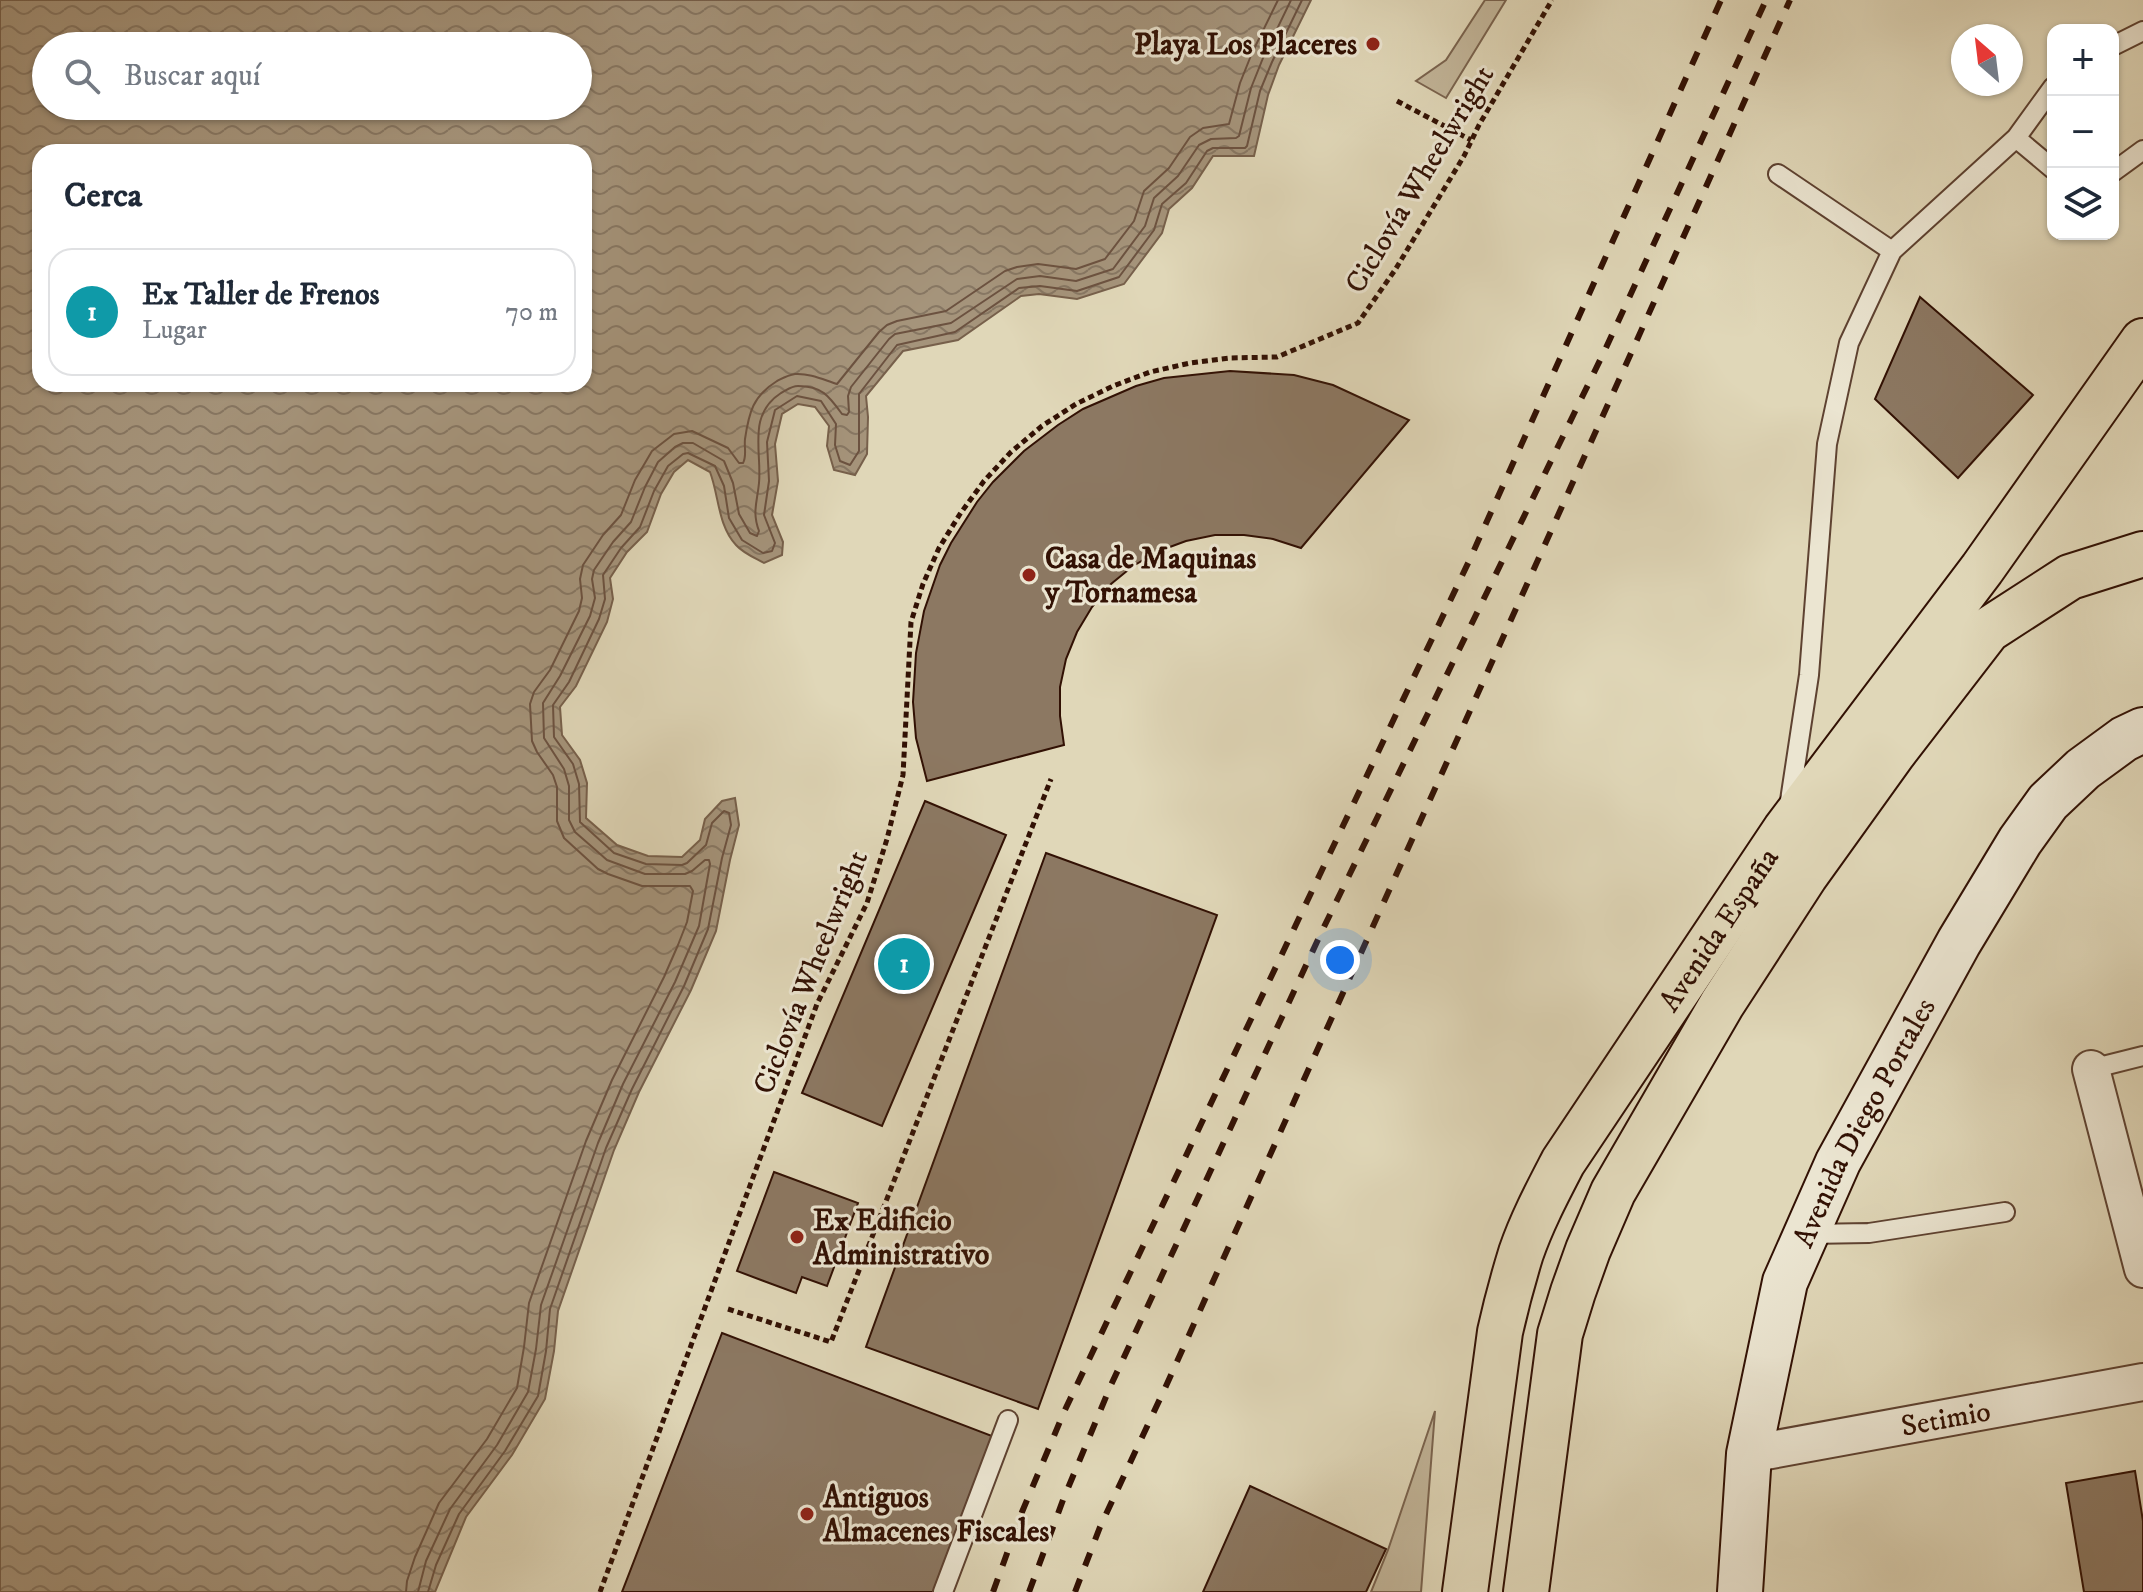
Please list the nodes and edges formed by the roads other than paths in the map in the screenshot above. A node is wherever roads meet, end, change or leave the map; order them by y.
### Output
1 (2143, 31) edge
2 (2119, 43) edge
3 (2047, 95) edge
4 (2016, 138) junction
5 (2143, 150) edge
6 (2052, 168) edge
7 (2118, 168) edge
8 (1778, 174) dead end
9 (1892, 251) junction
10 (2143, 341) edge
11 (2143, 554) edge
12 (2143, 730) edge
13 (1785, 830) junction
14 (2143, 1056) edge
15 (2091, 1069) joint
16 (2005, 1212) dead end
17 (1806, 1235) junction
18 (2143, 1269) edge
19 (2143, 1382) edge
20 (1008, 1420) dead end
21 (1749, 1454) junction
22 (943, 1592) edge
23 (1465, 1592) edge
24 (1526, 1592) edge
25 (1740, 1592) edge

1 - 2 lane
3 - 4 lane
4 - 6 lane
4 - 9 lane
5 - 7 lane
8 - 9 lane
9 - 13 lane
10 - 13 main road, Avenida España
11 - 24 main road, Avenida España
12 - 17 main road, Avenida Diego Portales
13 - 23 main road, Avenida España
14 - 15 lane
15 - 18 street
16 - 17 lane
17 - 21 main road, Avenida Diego Portales
19 - 21 street, Setimio
20 - 22 lane
21 - 25 main road, Avenida Diego Portales

